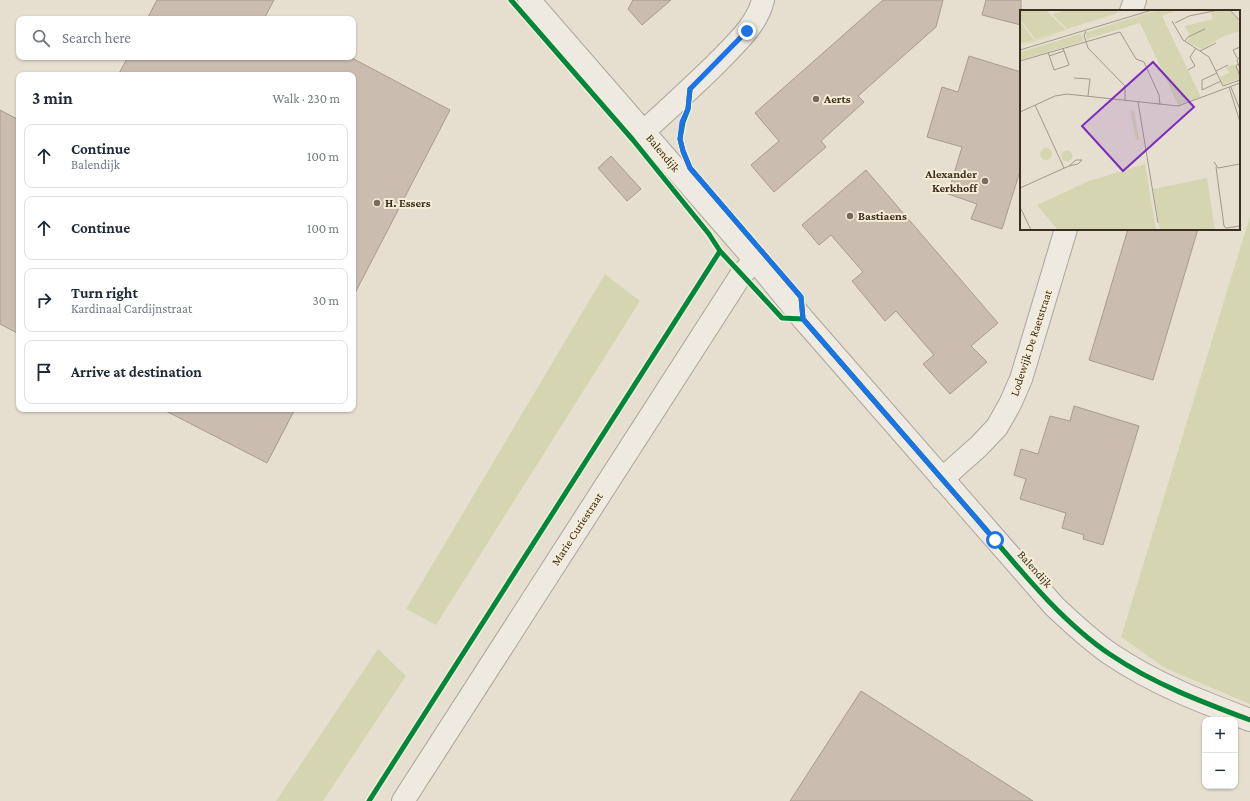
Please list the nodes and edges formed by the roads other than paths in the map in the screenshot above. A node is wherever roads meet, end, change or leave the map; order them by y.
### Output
1 (529, 0) edge
2 (763, 0) edge
3 (1135, 0) edge
4 (1132, 10) edge
5 (644, 131) junction
6 (1066, 230) edge
7 (756, 260) junction
8 (942, 479) junction
9 (1250, 720) edge
10 (403, 801) edge

1 - 5 street, Balendijk
2 - 5 street
3 - 4 street
5 - 7 street, Balendijk
6 - 8 street, Lodewijk De Raetstraat
7 - 8 street, Balendijk
7 - 10 street, Marie Curiestraat
8 - 9 street, Balendijk

